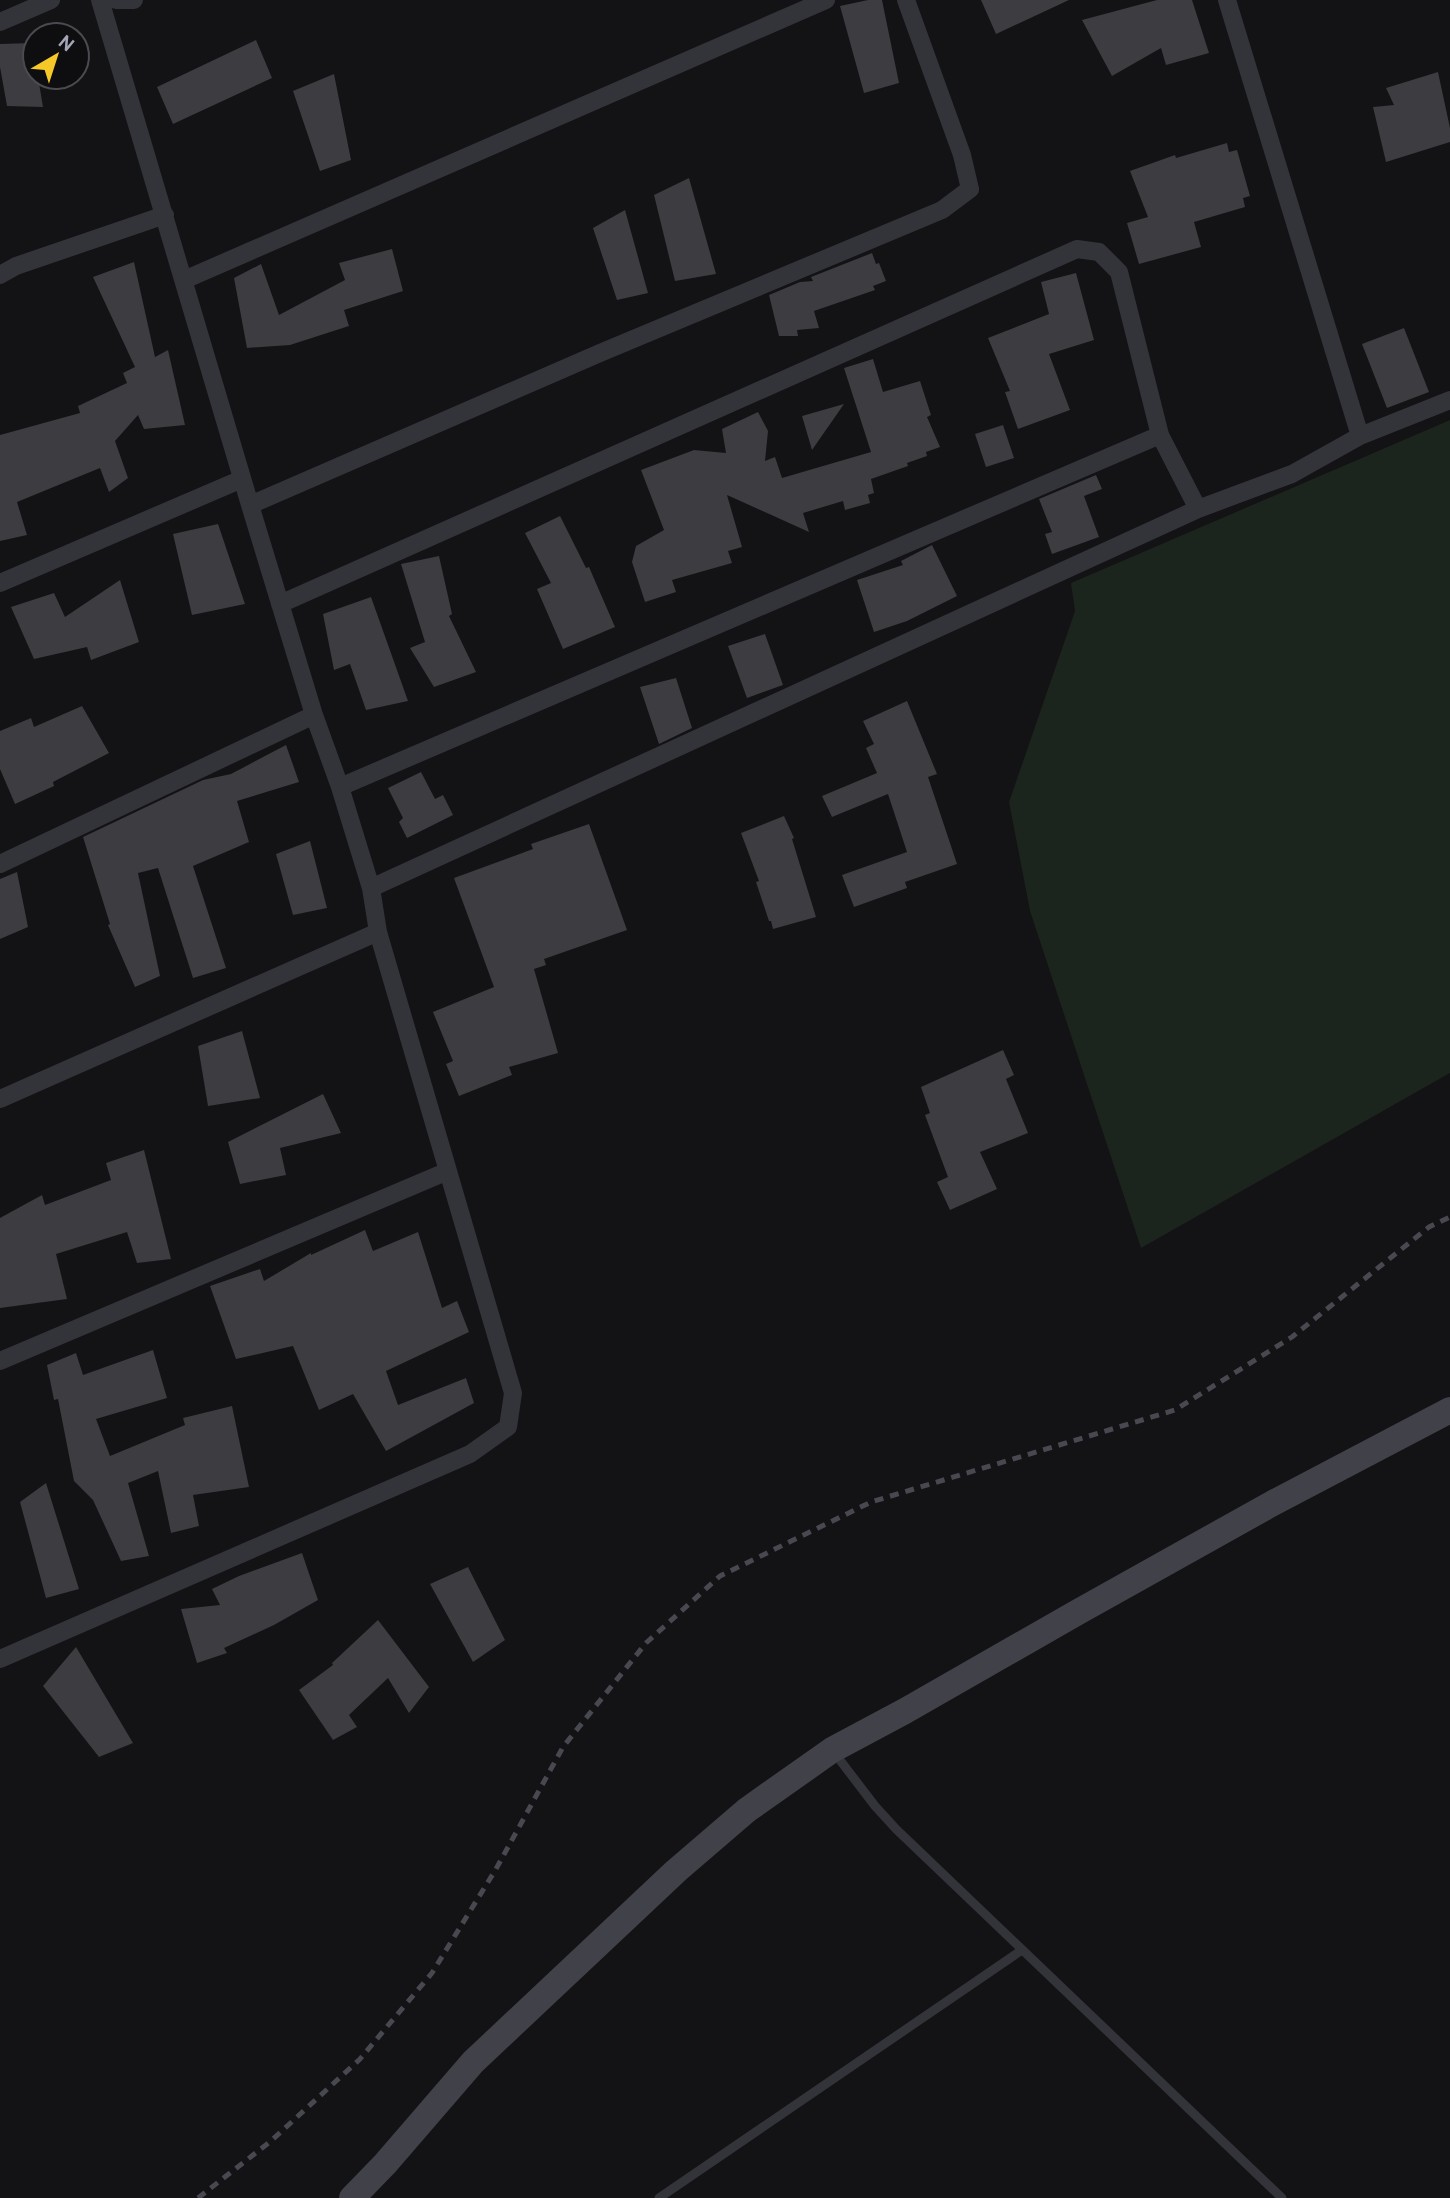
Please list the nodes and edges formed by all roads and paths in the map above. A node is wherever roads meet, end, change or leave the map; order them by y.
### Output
1 (51, 0) edge
2 (100, 0) edge
3 (116, 0) edge
4 (134, 0) edge
5 (826, 0) edge
6 (906, 0) edge
7 (1227, 0) edge
8 (0, 22) edge
9 (164, 215) junction
10 (0, 275) edge
11 (184, 280) junction
12 (1450, 400) edge
13 (1160, 435) junction
14 (1360, 436) junction
15 (242, 479) junction
16 (250, 505) junction
17 (1198, 509) junction
18 (0, 583) edge
19 (280, 604) junction
20 (314, 715) junction
21 (340, 787) junction
22 (0, 864) edge
23 (371, 888) junction
24 (378, 932) junction
25 (0, 1099) edge
26 (448, 1171) junction
27 (0, 1361) edge
28 (1450, 1410) edge
29 (0, 1659) edge
30 (832, 1749) junction
31 (1022, 1950) junction
32 (352, 2198) edge
33 (659, 2198) edge
34 (1282, 2198) edge

1 - 8 street
2 - 9 street
3 - 4 street
5 - 11 street
6 - 16 street
7 - 14 street
9 - 10 street
9 - 11 street
11 - 15 street
12 - 14 street
13 - 17 street
13 - 19 street
13 - 21 street
14 - 17 street
15 - 16 street
15 - 18 street
16 - 19 street
17 - 23 street
19 - 20 street
20 - 21 street
20 - 22 street
21 - 23 street
23 - 24 street
24 - 25 street
24 - 26 street
26 - 27 street
26 - 29 street
28 - 30 street
30 - 31 lane
30 - 32 street
31 - 33 lane
31 - 34 lane

